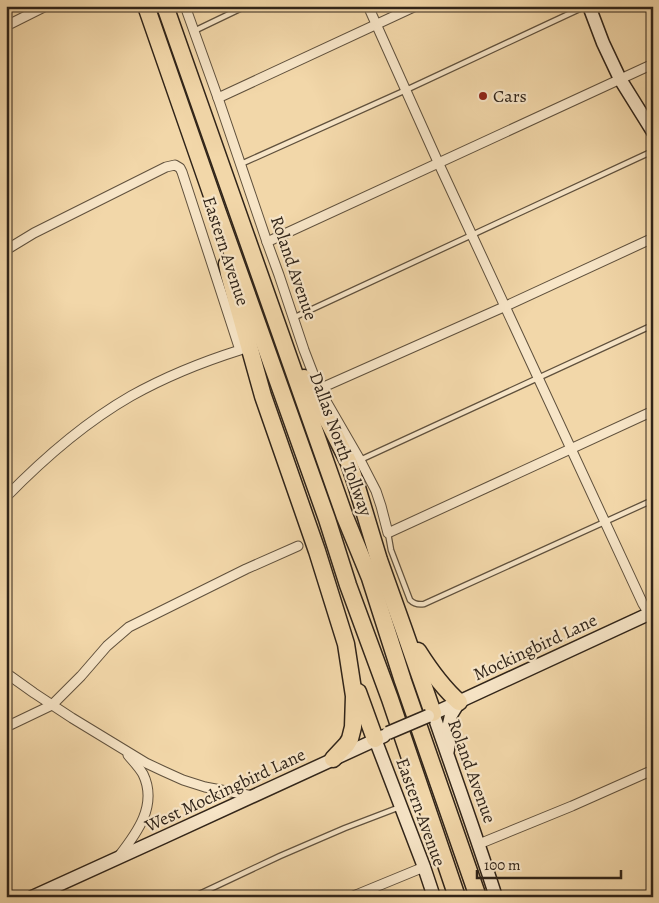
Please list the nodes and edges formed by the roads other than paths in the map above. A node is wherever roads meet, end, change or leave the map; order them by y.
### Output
1 (46, 6) edge
2 (146, 6) edge
3 (166, 6) edge
4 (185, 6) edge
5 (246, 6) edge
6 (368, 6) edge
7 (416, 6) edge
8 (588, 6) edge
9 (376, 24) junction
10 (6, 26) edge
11 (194, 31) junction
12 (653, 64) edge
13 (620, 79) junction
14 (406, 90) junction
15 (218, 98) junction
16 (653, 132) edge
17 (653, 151) edge
18 (438, 162) junction
19 (241, 164) junction
20 (218, 213) junction
21 (472, 235) junction
22 (653, 238) edge
23 (267, 242) junction
24 (6, 250) edge
25 (506, 306) junction
26 (293, 318) junction
27 (653, 325) edge
28 (282, 338) junction
29 (539, 378) junction
30 (319, 389) junction
31 (653, 411) edge
32 (571, 449) junction
33 (360, 460) junction
34 (6, 498) edge
35 (653, 500) edge
36 (605, 522) junction
37 (388, 533) junction
38 (298, 546) dead end
39 (652, 615) edge
40 (404, 630) junction
41 (6, 673) edge
42 (351, 676) junction
43 (459, 702) junction
44 (52, 705) junction
45 (430, 714) junction
46 (6, 727) edge
47 (382, 736) junction
48 (121, 748) junction
49 (333, 759) junction
50 (448, 760) junction
51 (653, 770) edge
52 (253, 796) junction
53 (401, 806) junction
54 (479, 844) junction
55 (118, 858) junction
56 (424, 867) junction
57 (32, 897) edge
58 (193, 897) edge
59 (351, 897) edge
60 (434, 897) edge
61 (457, 897) edge
62 (478, 897) edge
63 (496, 897) edge

1 - 10 street
2 - 20 highway
3 - 28 highway, Dallas North Tollway
4 - 11 street, Roland Avenue
5 - 11 lane
6 - 9 street
7 - 9 street
8 - 13 main road
8 - 14 lane
9 - 14 street
9 - 15 street
11 - 15 street, Roland Avenue
12 - 13 street
13 - 16 main road
13 - 18 street
14 - 18 street
14 - 19 lane
15 - 19 street, Roland Avenue
17 - 21 lane
18 - 21 street
18 - 23 street
19 - 23 street, Roland Avenue
20 - 42 highway
20 - 61 highway
21 - 25 street
21 - 26 lane
22 - 25 street
23 - 26 street, Roland Avenue
24 - 34 street, Eastern Avenue
25 - 29 street
25 - 30 street
26 - 30 street, Roland Avenue
27 - 29 lane
28 - 40 highway
28 - 62 highway, Dallas North Tollway
29 - 32 street
29 - 33 lane
30 - 33 street, Roland Avenue
31 - 32 street
32 - 36 street
32 - 37 street
33 - 37 street, Roland Avenue
35 - 36 lane
36 - 37 lane
36 - 39 street
38 - 44 street
39 - 43 main road, Mockingbird Lane
40 - 43 highway
40 - 45 highway
41 - 44 street
42 - 47 highway
42 - 49 highway
43 - 45 main road, Mockingbird Lane
43 - 50 main road
44 - 46 street
44 - 48 street
45 - 47 main road, West Mockingbird Lane, bridge
45 - 50 main road, Roland Avenue
47 - 49 main road, West Mockingbird Lane
47 - 53 main road, Eastern Avenue
48 - 52 street
48 - 55 street
49 - 52 main road, West Mockingbird Lane
50 - 54 main road, Roland Avenue
51 - 54 street
52 - 55 main road, West Mockingbird Lane
53 - 56 main road, Eastern Avenue
53 - 58 lane
54 - 63 main road, Roland Avenue
55 - 57 main road, West Mockingbird Lane
56 - 59 street
56 - 60 main road, Eastern Avenue

